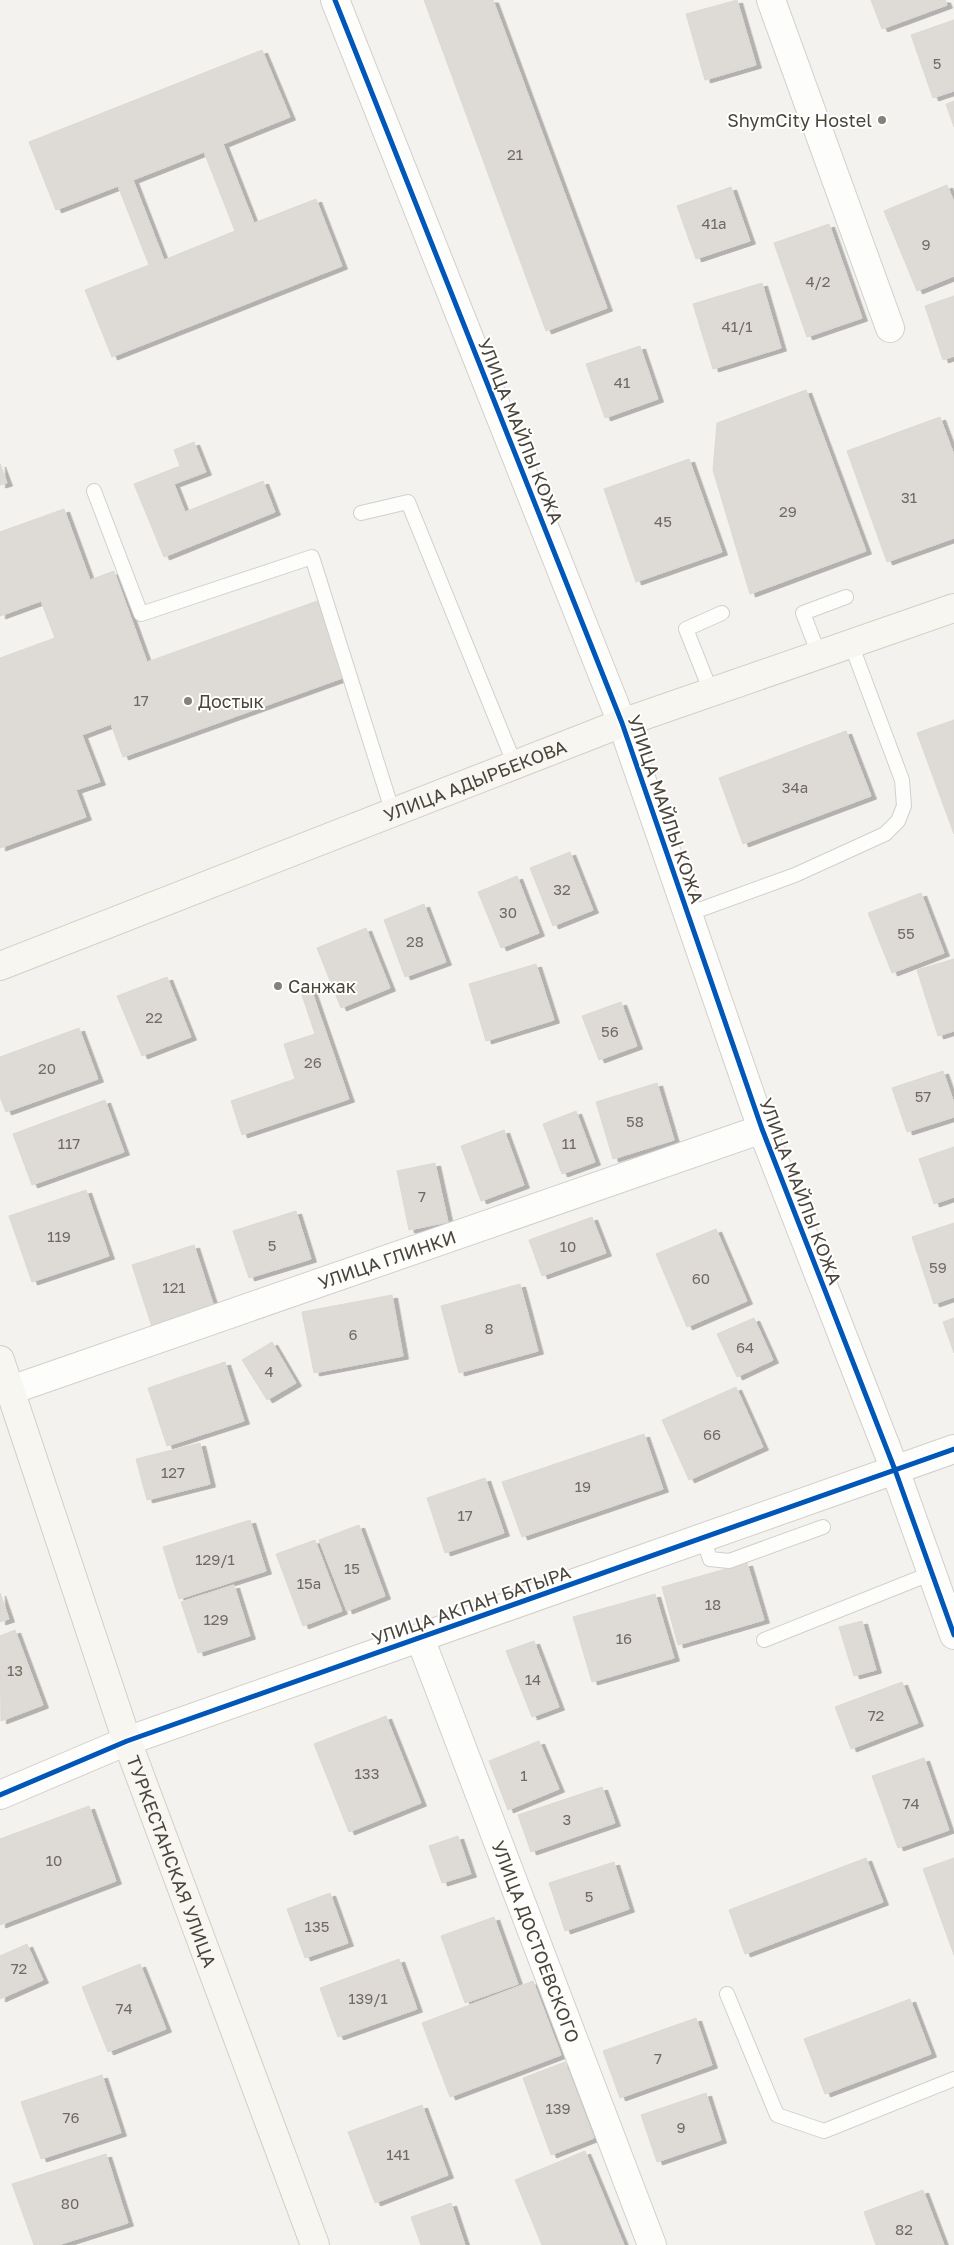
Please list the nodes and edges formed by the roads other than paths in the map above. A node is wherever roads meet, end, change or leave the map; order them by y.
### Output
1 (335, 0) edge
2 (771, 0) edge
3 (890, 328) dead end
4 (94, 491) dead end
5 (361, 513) dead end
6 (846, 597) dead end
7 (954, 608) edge
8 (722, 612) dead end
9 (851, 644) junction
10 (819, 655) junction
11 (712, 692) junction
12 (622, 723) junction
13 (515, 765) junction
14 (393, 813) junction
15 (688, 914) junction
16 (0, 966) edge
17 (762, 1129) junction
18 (0, 1360) edge
19 (11, 1390) junction
20 (954, 1448) edge
21 (895, 1470) junction
22 (823, 1527) dead end
23 (703, 1538) junction
24 (932, 1573) junction
25 (954, 1635) edge
26 (420, 1638) junction
27 (764, 1640) dead end
28 (127, 1741) junction
29 (0, 1795) edge
30 (727, 1994) dead end
31 (954, 2079) edge
32 (314, 2245) edge
33 (652, 2245) edge

1 - 12 street, УЛИЦА МАЙЛЫ КОЖА
2 - 3 street
4 - 14 lane
5 - 13 lane
6 - 10 lane
7 - 9 main road, УЛИЦА АДЫРБЕКОВА
8 - 11 lane
9 - 10 main road, УЛИЦА АДЫРБЕКОВА
9 - 15 lane
10 - 11 main road, УЛИЦА АДЫРБЕКОВА
11 - 12 main road, УЛИЦА АДЫРБЕКОВА
12 - 13 main road, УЛИЦА АДЫРБЕКОВА
12 - 15 street, УЛИЦА МАЙЛЫ КОЖА
13 - 14 main road, УЛИЦА АДЫРБЕКОВА
14 - 16 main road, УЛИЦА АДЫРБЕКОВА
15 - 17 street, УЛИЦА МАЙЛЫ КОЖА
17 - 19 street, УЛИЦА ГЛИНКИ
17 - 21 street, УЛИЦА МАЙЛЫ КОЖА
18 - 19 main road, ТУРКЕСТАНСКАЯ УЛИЦА
19 - 28 main road, ТУРКЕСТАНСКАЯ УЛИЦА
20 - 21 street, УЛИЦА АКПАН БАТЫРА
21 - 23 street, УЛИЦА АКПАН БАТЫРА
21 - 24 street, УЛИЦА МАЙЛЫ КОЖА
22 - 23 lane
23 - 26 street, УЛИЦА АКПАН БАТЫРА
24 - 25 street, УЛИЦА МАЙЛЫ КОЖА
24 - 27 lane
26 - 28 street, УЛИЦА АКПАН БАТЫРА
26 - 33 street, УЛИЦА ДОСТОЕВСКОГО
28 - 29 street, УЛИЦА АКПАН БАТЫРА
28 - 32 main road, ТУРКЕСТАНСКАЯ УЛИЦА
30 - 31 lane

